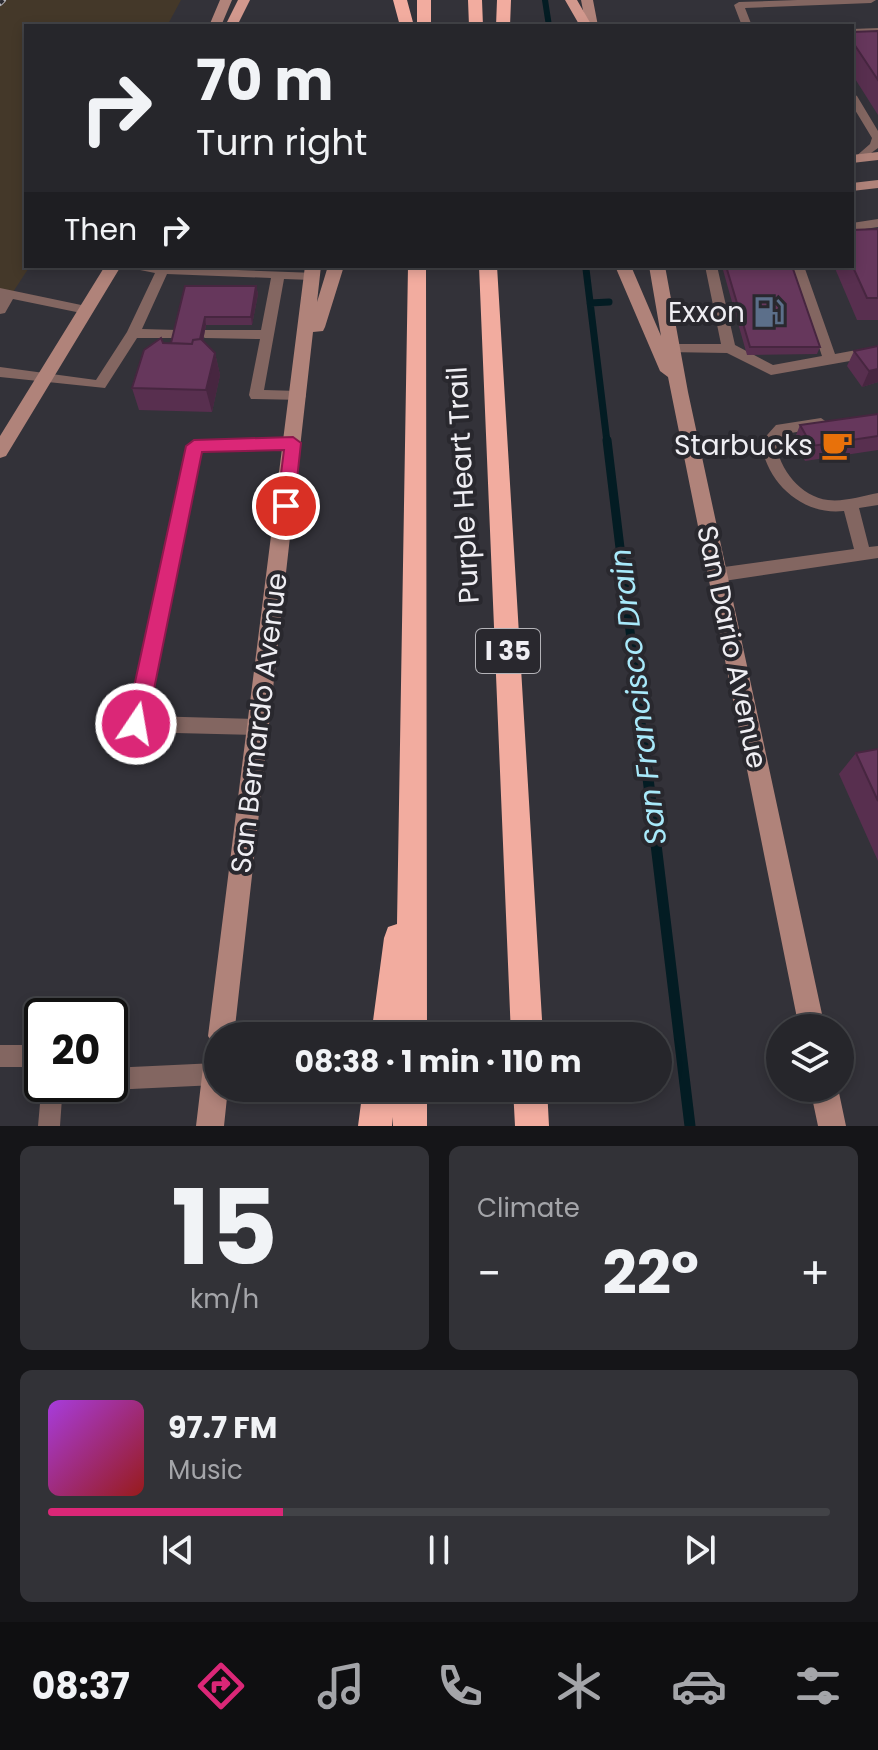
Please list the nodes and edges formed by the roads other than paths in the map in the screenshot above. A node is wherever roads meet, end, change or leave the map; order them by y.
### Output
1 (226, 0) edge
2 (244, 0) edge
3 (400, 0) edge
4 (424, 0) edge
5 (475, 0) edge
6 (504, 0) edge
7 (571, 0) edge
8 (587, 0) edge
9 (871, 0) edge
10 (738, 2) edge
11 (216, 24) edge
12 (232, 24) edge
13 (406, 24) edge
14 (424, 24) edge
15 (476, 24) edge
16 (503, 24) edge
17 (585, 24) edge
18 (592, 24) edge
19 (746, 24) edge
20 (854, 32) edge
21 (876, 37) edge
22 (854, 41) edge
23 (854, 86) edge
24 (854, 98) edge
25 (869, 116) edge
26 (878, 156) edge
27 (856, 159) edge
28 (878, 184) edge
29 (854, 187) edge
30 (878, 223) edge
31 (854, 227) edge
32 (112, 268) edge
33 (151, 268) edge
34 (335, 268) edge
35 (417, 268) edge
36 (488, 268) edge
37 (624, 268) edge
38 (657, 268) edge
39 (711, 268) edge
40 (799, 268) edge
41 (163, 270) junction
42 (312, 271) edge
43 (278, 276) junction
44 (5, 293) edge
45 (0, 310) edge
46 (86, 310) junction
47 (133, 333) junction
48 (177, 334) edge
49 (205, 334) edge
50 (267, 335) junction
51 (729, 348) junction
52 (672, 349) junction
53 (878, 351) edge
54 (830, 360) junction
55 (0, 372) edge
56 (43, 380) junction
57 (679, 392) junction
58 (299, 396) junction
59 (838, 420) edge
60 (293, 443) junction
61 (0, 451) edge
62 (878, 499) edge
63 (850, 504) junction
64 (871, 554) edge
65 (717, 575) junction
66 (259, 727) junction
67 (415, 817) junction
68 (809, 1014) edge
69 (223, 1022) edge
70 (389, 1022) edge
71 (411, 1022) edge
72 (526, 1022) edge
73 (0, 1056) edge
74 (24, 1056) edge
75 (204, 1068) edge
76 (128, 1077) edge
77 (51, 1102) edge
78 (213, 1102) edge
79 (378, 1102) edge
80 (410, 1102) edge
81 (531, 1102) edge
82 (827, 1102) edge
83 (49, 1126) edge
84 (210, 1126) edge
85 (375, 1126) edge
86 (410, 1126) edge
87 (532, 1126) edge
88 (832, 1126) edge

1 - 11 main road
2 - 12 main road
3 - 13 highway
4 - 14 highway
5 - 15 highway
6 - 16 highway
7 - 17 main road
8 - 18 main road
9 - 10 lane
10 - 19 lane
20 - 21 lane
21 - 22 lane
23 - 25 lane
24 - 25 lane
25 - 27 lane
26 - 27 main road
28 - 29 main road
30 - 31 lane
32 - 46 main road
33 - 41 lane
34 - 58 main road
35 - 67 highway, Purple Heart Trail
36 - 72 highway, Purple Heart Trail / I 35
37 - 57 main road
38 - 52 main road, San Dario Avenue
39 - 51 lane
40 - 54 lane
41 - 43 lane
41 - 47 lane
42 - 43 lane
42 - 58 main road, San Bernardo Avenue
43 - 50 lane
44 - 45 lane
44 - 46 lane
46 - 56 main road
47 - 48 lane
47 - 56 lane
49 - 50 lane
50 - 58 lane
51 - 52 lane
51 - 54 lane
52 - 57 main road, San Dario Avenue
53 - 54 lane
55 - 56 lane
56 - 61 main road
57 - 65 main road, San Dario Avenue
58 - 60 main road, San Bernardo Avenue
59 - 63 lane
60 - 66 main road, San Bernardo Avenue
60 - 66 lane
62 - 63 lane
63 - 64 lane
64 - 65 lane
65 - 68 main road, San Dario Avenue
66 - 69 main road, San Bernardo Avenue
67 - 70 highway
67 - 71 highway, Purple Heart Trail
73 - 74 lane
75 - 76 lane
77 - 83 lane
78 - 84 main road
79 - 85 highway
80 - 86 highway
81 - 87 highway
82 - 88 main road

